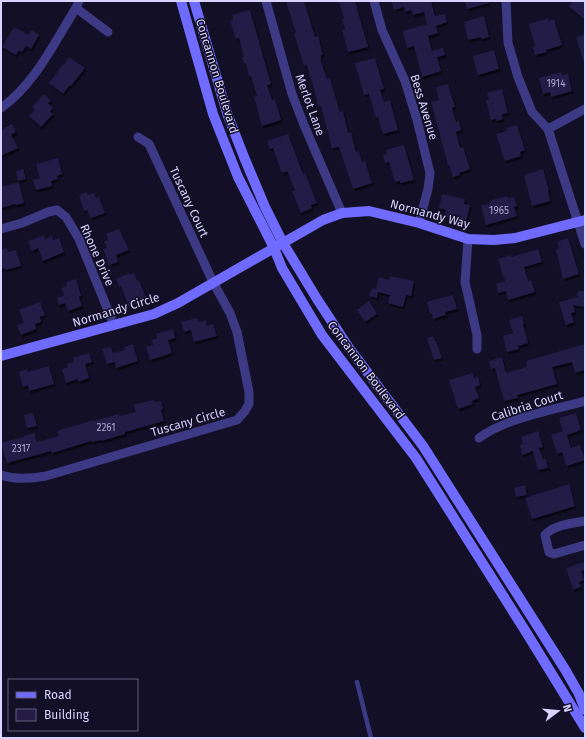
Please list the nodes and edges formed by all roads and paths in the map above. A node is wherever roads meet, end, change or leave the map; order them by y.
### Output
1 (181, 1) edge
2 (194, 1) edge
3 (266, 1) edge
4 (374, 1) edge
5 (506, 1) edge
6 (78, 4) edge
7 (108, 32) dead end
8 (1, 108) edge
9 (585, 109) edge
10 (548, 129) junction
11 (138, 137) dead end
12 (342, 213) junction
13 (582, 221) edge
14 (419, 223) junction
15 (1, 229) edge
16 (468, 239) junction
17 (585, 244) edge
18 (279, 246) junction
19 (213, 282) junction
20 (114, 325) junction
21 (477, 349) dead end
22 (1, 356) edge
23 (585, 401) edge
24 (479, 438) dead end
25 (1, 475) edge
26 (585, 521) edge
27 (585, 545) edge
28 (357, 682) dead end
29 (585, 710) edge
30 (585, 728) edge
31 (371, 738) edge

1 - 18 main road, Concannon Boulevard
2 - 18 main road, Concannon Boulevard
3 - 12 street, Merlot Lane
4 - 14 street, Bess Avenue
5 - 10 street
6 - 7 street
6 - 8 street
9 - 10 street
10 - 13 street
11 - 19 street, Tuscany Court
12 - 14 main road, Normandy Way
12 - 18 main road, Normandy Way
13 - 16 main road, Normandy Way
13 - 17 street
14 - 16 main road, Normandy Way
15 - 20 street, Rhone Drive
16 - 21 street
18 - 19 main road, Normandy Circle
18 - 29 main road, Concannon Boulevard
18 - 30 main road, Concannon Boulevard
19 - 20 main road, Normandy Circle
19 - 25 street, Tuscany Circle
20 - 22 main road, Normandy Circle
23 - 24 street, Calibria Court
26 - 27 street
28 - 31 lane

